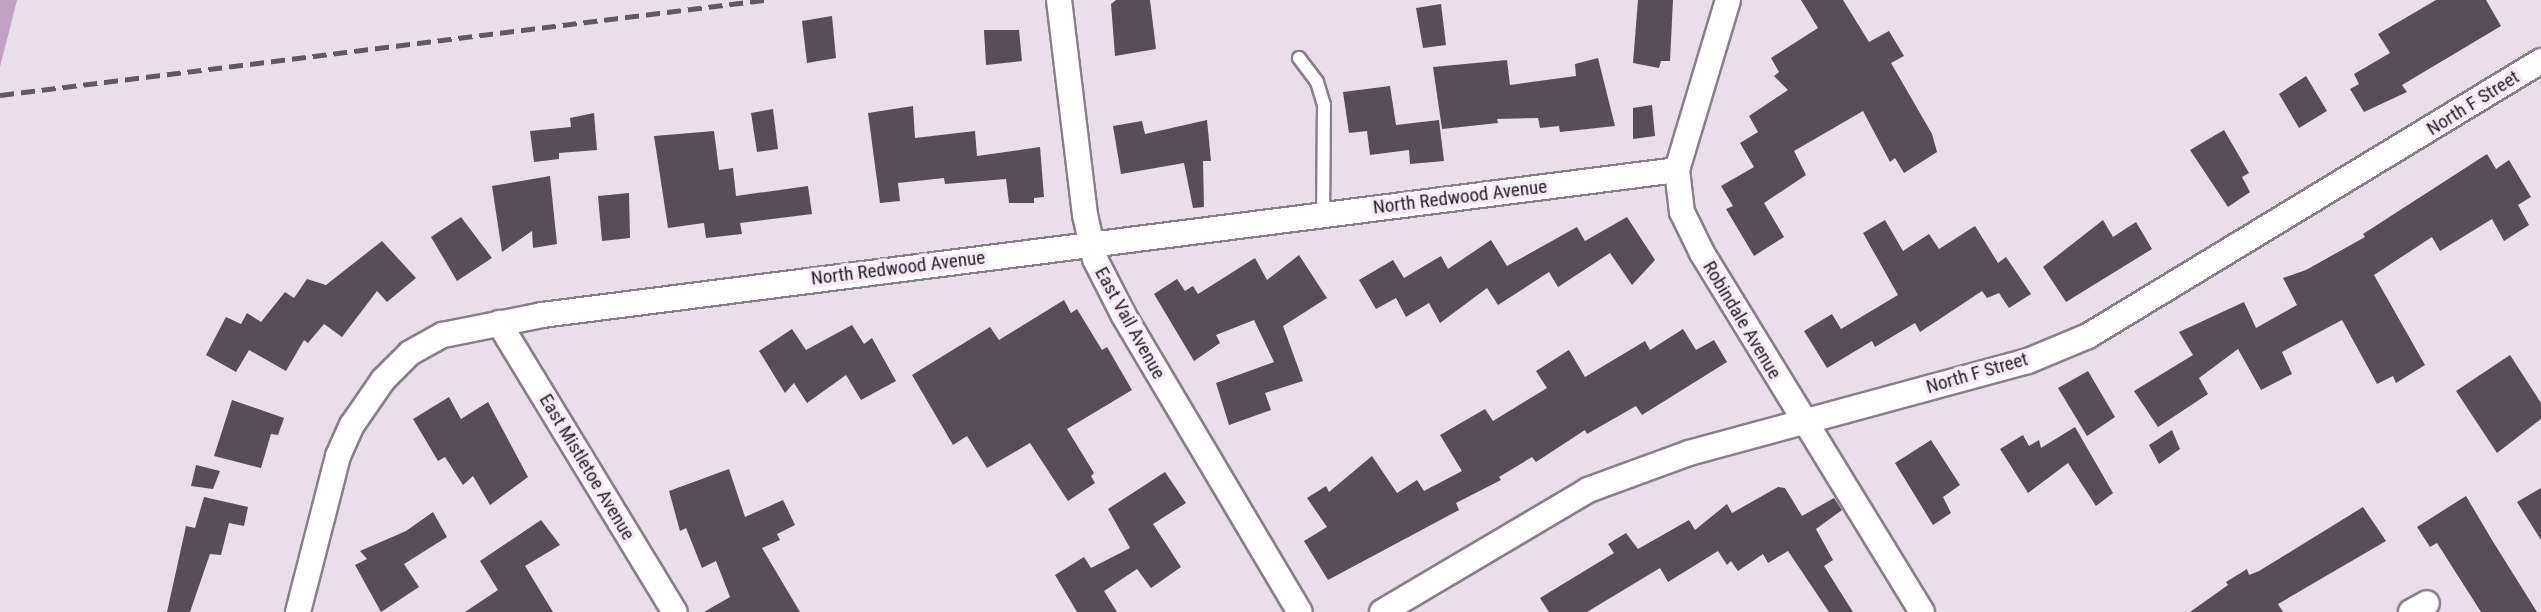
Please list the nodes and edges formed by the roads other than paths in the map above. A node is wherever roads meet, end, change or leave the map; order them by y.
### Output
1 (1059, 0) edge
2 (1728, 0) edge
3 (1299, 58) dead end
4 (2541, 61) edge
5 (1677, 170) junction
6 (1323, 214) junction
7 (1091, 243) junction
8 (499, 323) junction
9 (1805, 421) junction
10 (298, 612) edge
11 (675, 612) edge
12 (1300, 612) edge
13 (1382, 612) edge
14 (1922, 612) edge

1 - 7 street, East Vail Avenue
2 - 5 street, Robindale Avenue
3 - 6 lane
4 - 9 street, North F Street
5 - 6 street, North Redwood Avenue
5 - 9 street, Robindale Avenue
6 - 7 street, North Redwood Avenue
7 - 8 street, North Redwood Avenue
7 - 12 street, East Vail Avenue
8 - 10 street, North Redwood Avenue
8 - 11 street, East Mistletoe Avenue
9 - 13 street, North F Street
9 - 14 street, Robindale Avenue

